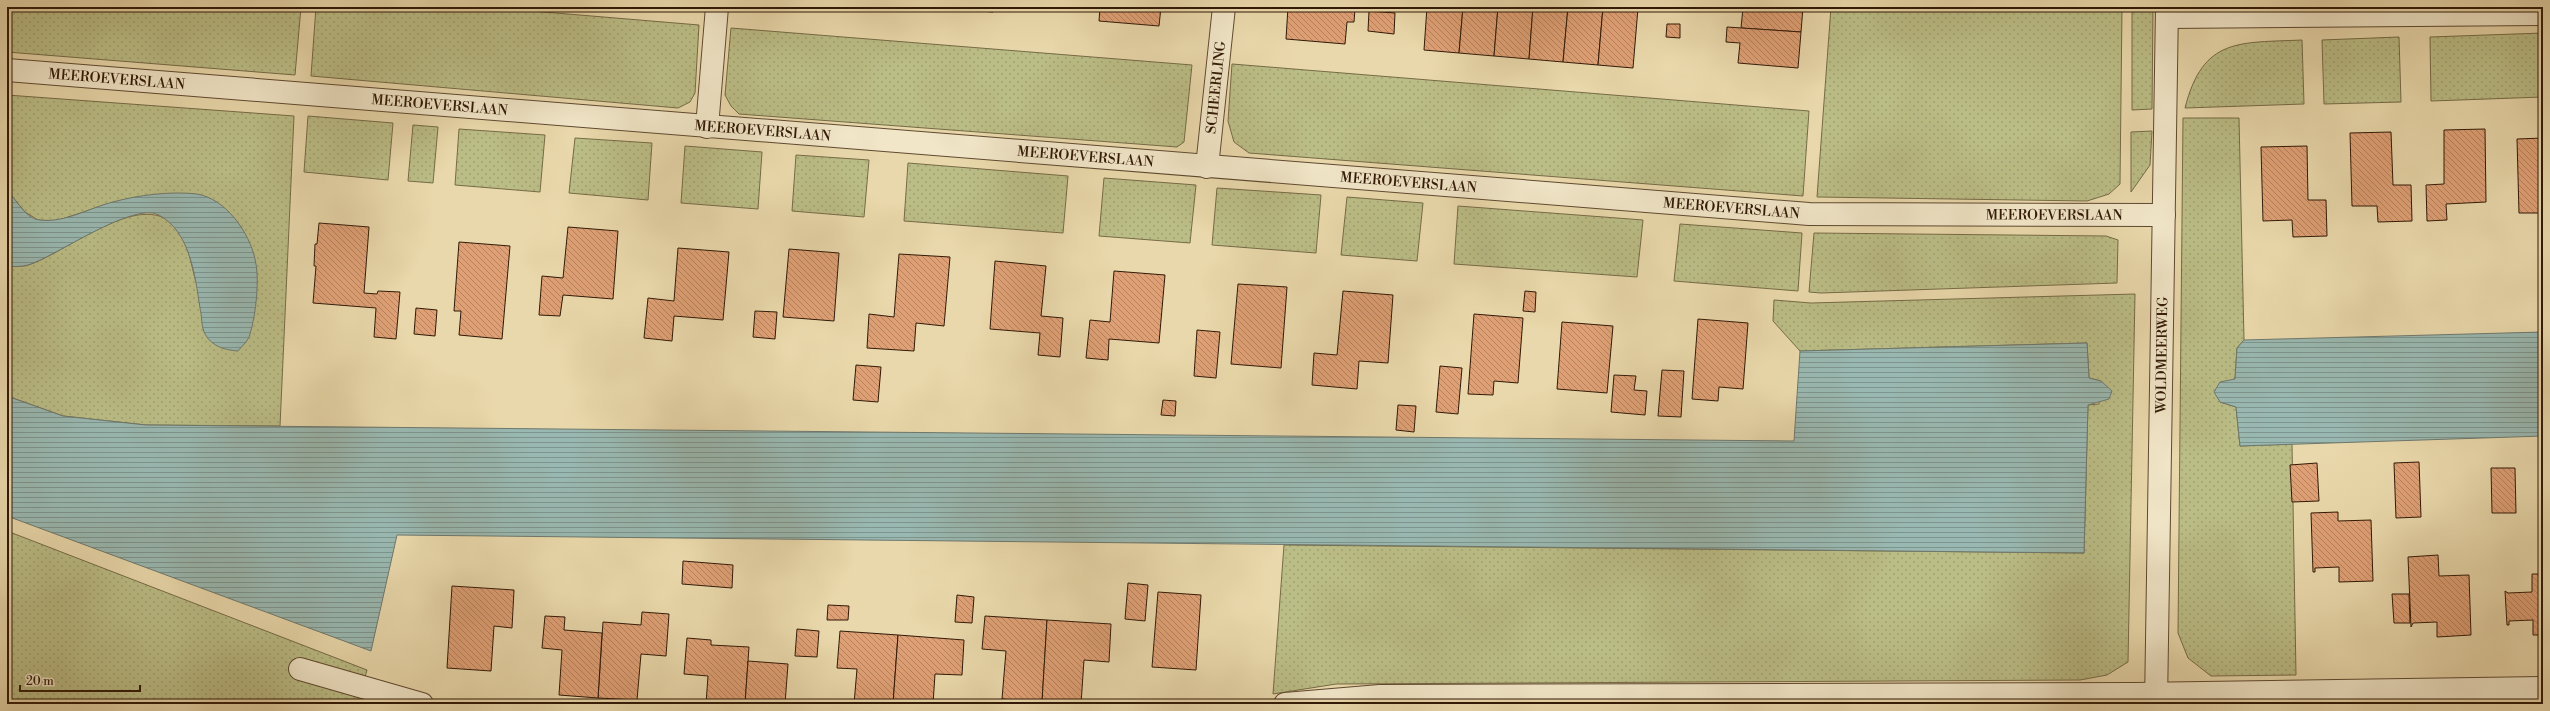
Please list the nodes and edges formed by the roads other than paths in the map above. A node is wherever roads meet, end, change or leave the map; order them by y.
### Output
1 (717, 7) edge
2 (1224, 7) edge
3 (2167, 12) edge
4 (2433, 12) edge
5 (2543, 14) edge
6 (7, 70) edge
7 (707, 127) junction
8 (1207, 167) junction
9 (2164, 215) junction
10 (300, 670) dead end
11 (2543, 688) edge
12 (2156, 698) edge
13 (422, 704) edge
14 (1285, 704) edge

1 - 7 street
2 - 8 street, SCHEERLING
3 - 4 street
3 - 9 street, WOLDMEERWEG
4 - 5 street
6 - 7 street, MEEROEVERSLAAN
7 - 8 street, MEEROEVERSLAAN
8 - 9 street, MEEROEVERSLAAN
9 - 12 street, WOLDMEERWEG
10 - 13 street
11 - 12 street
12 - 14 street

